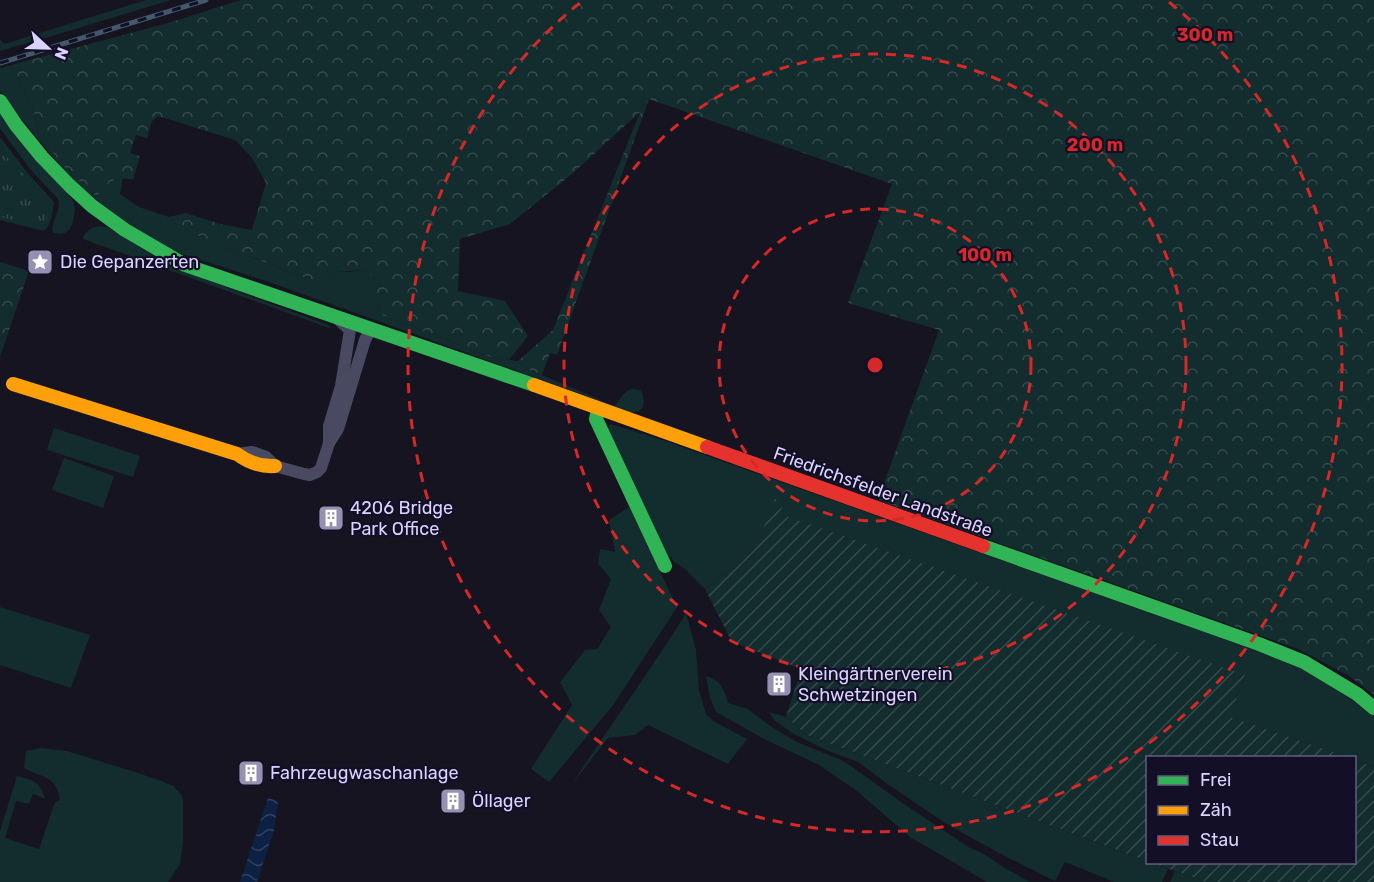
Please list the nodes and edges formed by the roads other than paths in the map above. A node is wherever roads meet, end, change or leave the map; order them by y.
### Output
1 (0, 101) edge
2 (337, 318) junction
3 (370, 330) junction
4 (14, 384) dead end
5 (598, 409) junction
6 (334, 428) junction
7 (276, 466) joint
8 (665, 566) dead end
9 (1374, 708) edge

1 - 2 main road, Friedrichsfelder Landstraße
2 - 3 main road, Friedrichsfelder Landstraße
2 - 6 street
3 - 5 main road, Friedrichsfelder Landstraße
3 - 6 street
4 - 7 main road
5 - 8 main road
5 - 9 main road, Friedrichsfelder Landstraße
6 - 7 street

